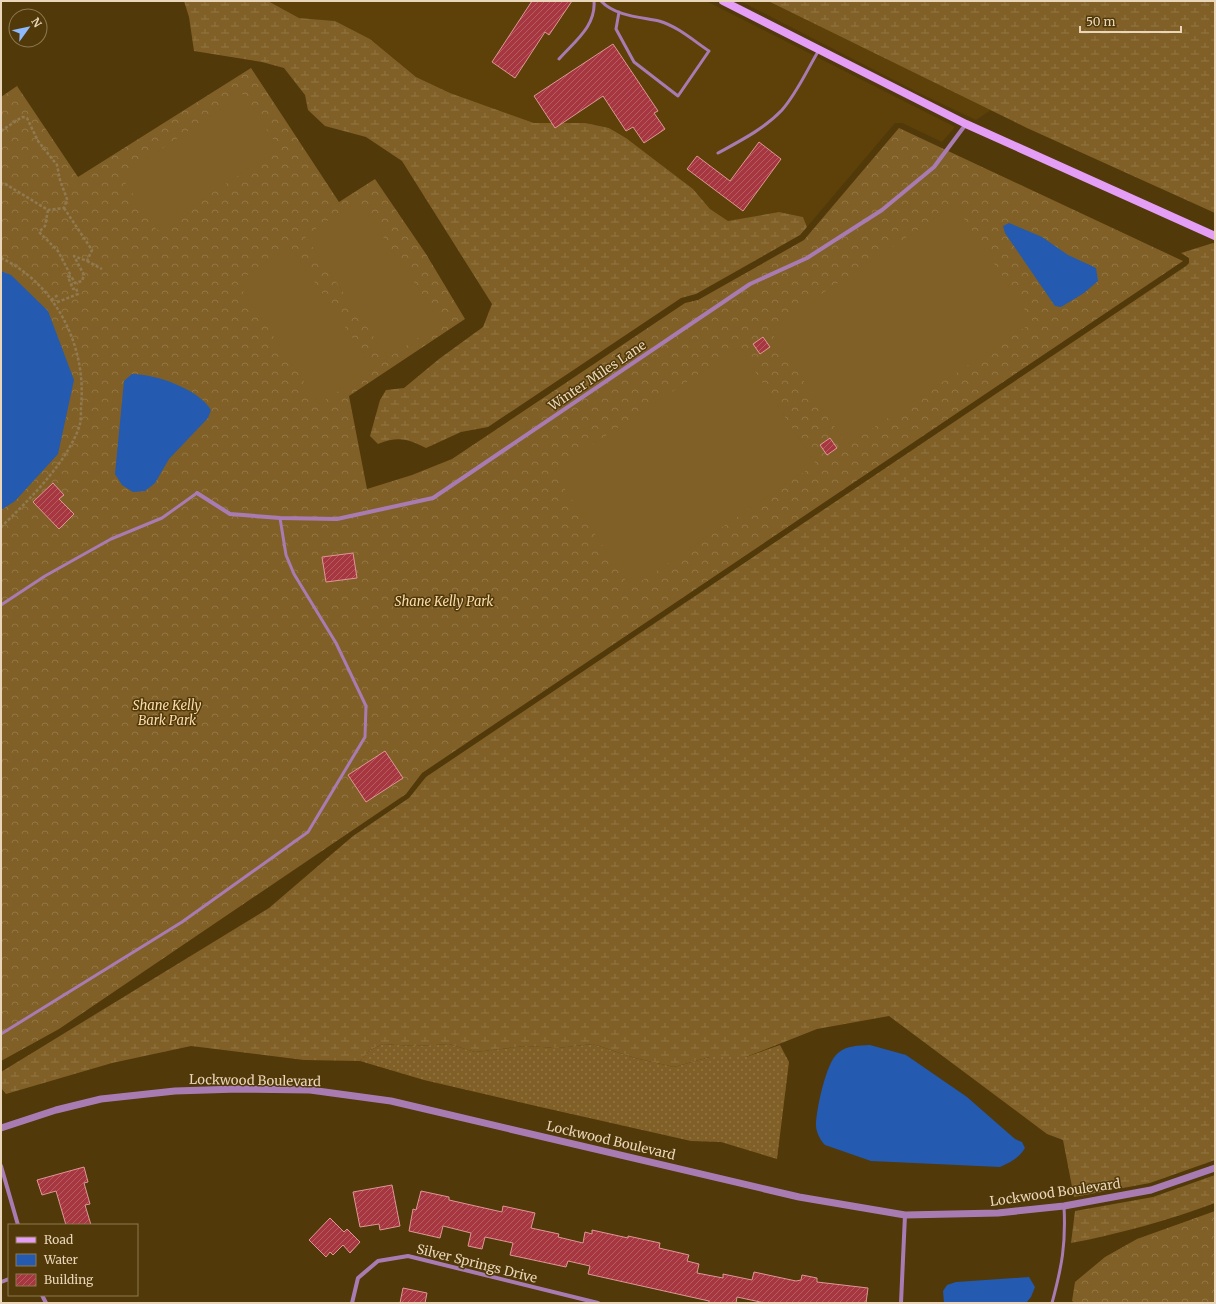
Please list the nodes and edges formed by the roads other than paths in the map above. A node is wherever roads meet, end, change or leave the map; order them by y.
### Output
1 (594, 1) edge
2 (601, 1) edge
3 (723, 1) edge
4 (619, 12) junction
5 (819, 50) junction
6 (559, 58) dead end
7 (966, 124) junction
8 (718, 153) dead end
9 (1215, 236) edge
10 (197, 493) joint
11 (280, 518) junction
12 (1, 605) edge
13 (1, 1034) edge
14 (1, 1128) edge
15 (1, 1166) edge
16 (1215, 1168) edge
17 (1064, 1206) junction
18 (906, 1214) junction
19 (18, 1224) edge
20 (352, 1303) edge
21 (598, 1303) edge
22 (901, 1303) edge
23 (1052, 1303) edge

1 - 6 lane
2 - 4 lane
3 - 5 main road
4 - 4 lane
5 - 7 main road
5 - 8 lane
7 - 9 main road
7 - 11 street, Winter Miles Lane
10 - 11 street, Winter Miles Lane
10 - 12 lane
11 - 13 lane
14 - 18 street, Lockwood Boulevard
15 - 19 street
16 - 17 street, Lockwood Boulevard
17 - 18 street, Lockwood Boulevard
17 - 23 lane
18 - 22 street
20 - 21 street, Silver Springs Drive

